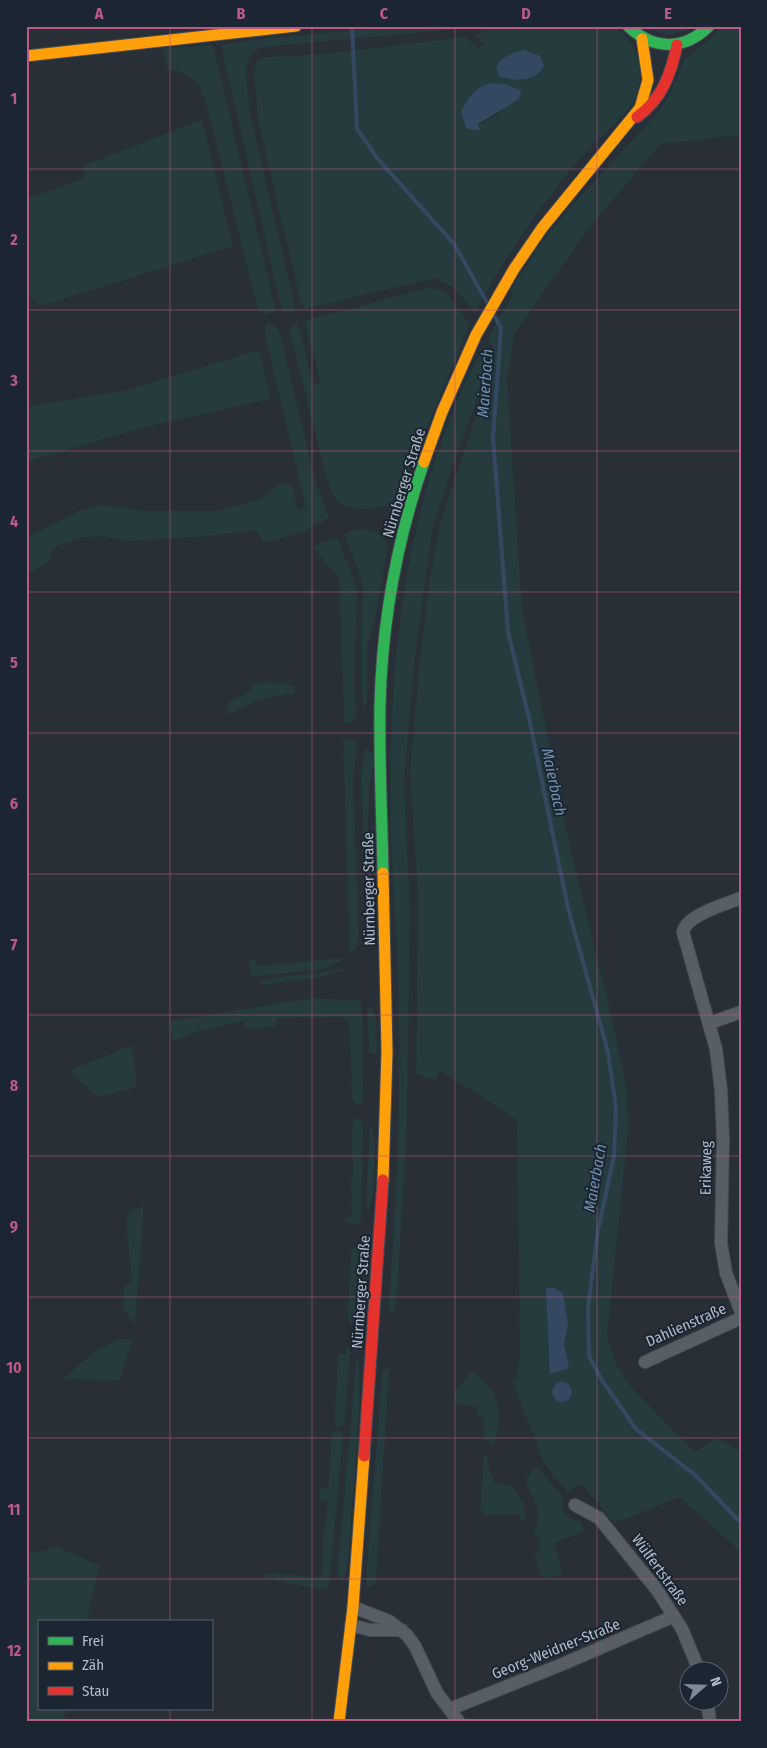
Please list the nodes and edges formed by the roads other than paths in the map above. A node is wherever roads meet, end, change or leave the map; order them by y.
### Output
1 (296, 26) edge
2 (628, 26) edge
3 (710, 26) edge
4 (642, 38) junction
5 (677, 45) junction
6 (26, 56) edge
7 (632, 120) junction
8 (741, 898) edge
9 (741, 1012) edge
10 (710, 1023) junction
11 (741, 1312) edge
12 (741, 1318) edge
13 (645, 1362) dead end
14 (575, 1505) dead end
15 (353, 1607) junction
16 (674, 1616) junction
17 (351, 1625) junction
18 (402, 1630) junction
19 (695, 1660) edge
20 (450, 1709) junction
21 (339, 1722) edge
22 (459, 1722) edge

1 - 6 main road
2 - 4 main road
3 - 5 main road
4 - 5 main road
4 - 7 main road, Nürnberger Straße
5 - 7 main road, Nürnberger Straße
7 - 15 main road, Nürnberger Straße
8 - 10 street, Erikaweg
9 - 10 street
10 - 11 street, Erikaweg
12 - 13 street, Dahlienstraße
14 - 16 street, Wülfertstraße
15 - 17 main road, Nürnberger Straße
15 - 18 street
16 - 19 street, Wülfertstraße
16 - 20 street, Georg-Weidner-Straße
17 - 18 street
17 - 21 main road, Nürnberger Straße
18 - 20 street
20 - 22 street

